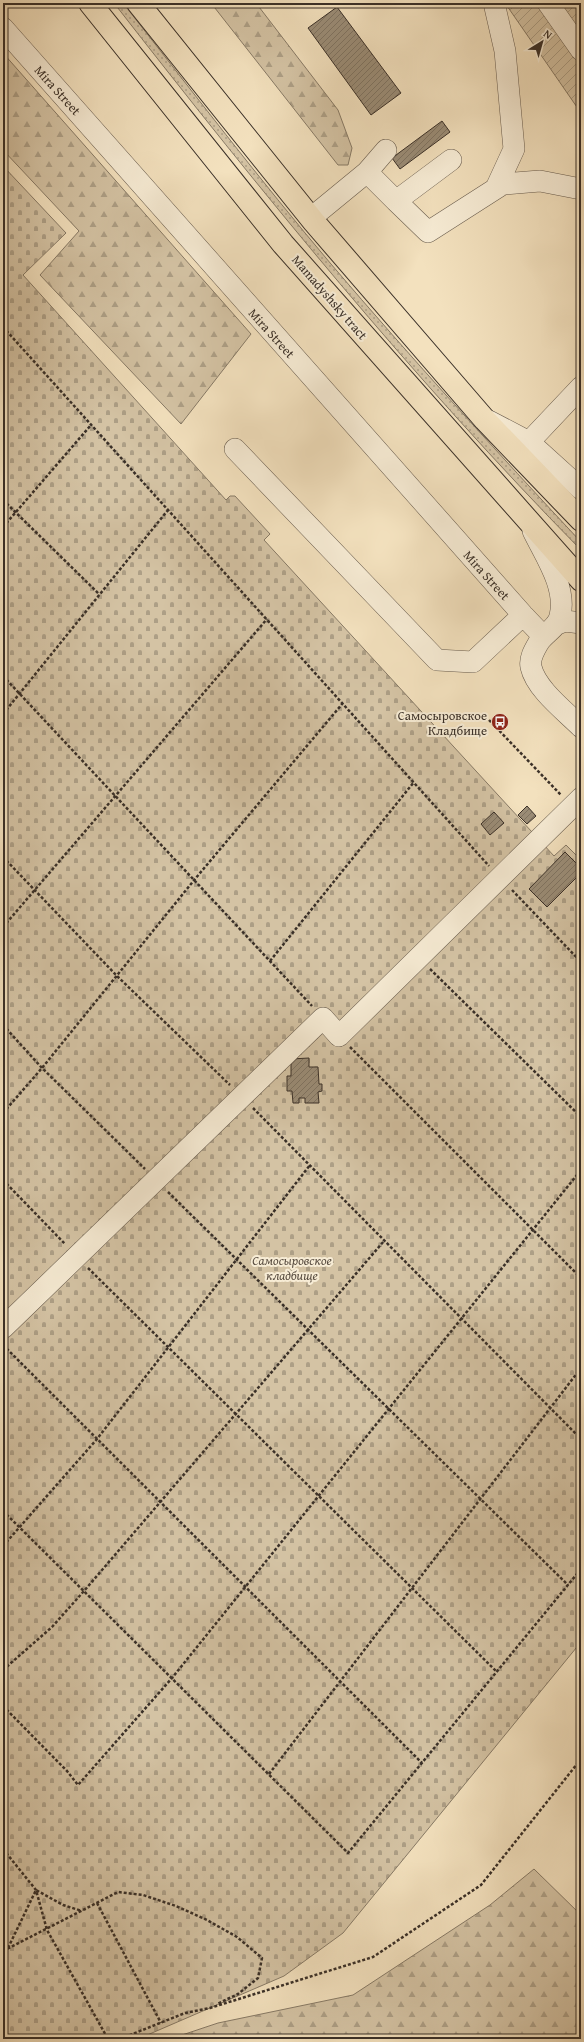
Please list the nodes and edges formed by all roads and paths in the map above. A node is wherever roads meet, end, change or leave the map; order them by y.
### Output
1 (90, 3) edge
2 (138, 3) edge
3 (494, 3) edge
4 (548, 3) edge
5 (3, 28) edge
6 (581, 50) edge
7 (386, 150) dead end
8 (452, 160) dead end
9 (367, 172) junction
10 (496, 188) junction
11 (581, 189) edge
12 (396, 201) junction
13 (311, 218) junction
14 (3, 327) edge
15 (581, 387) edge
16 (486, 420) junction
17 (91, 425) junction
18 (529, 442) junction
19 (235, 449) dead end
20 (581, 489) edge
21 (3, 500) edge
22 (168, 510) junction
23 (16, 512) junction
24 (581, 520) edge
25 (529, 524) junction
26 (3, 527) edge
27 (581, 580) edge
28 (99, 594) junction
29 (522, 615) junction
30 (267, 619) junction
31 (581, 623) edge
32 (549, 631) junction
33 (3, 676) edge
34 (19, 693) junction
35 (343, 703) junction
36 (3, 714) edge
37 (489, 720) dead end
38 (581, 727) edge
39 (414, 782) junction
40 (116, 797) junction
41 (577, 802) edge
42 (3, 857) edge
43 (500, 877) junction
44 (195, 879) junction
45 (35, 890) junction
46 (3, 927) edge
47 (418, 958) junction
48 (270, 961) junction
49 (581, 962) edge
50 (117, 976) junction
51 (323, 1018) junction
52 (3, 1025) edge
53 (338, 1036) junction
54 (42, 1068) junction
55 (242, 1097) junction
56 (3, 1113) edge
57 (581, 1117) edge
58 (310, 1165) junction
59 (581, 1170) edge
60 (3, 1180) edge
61 (157, 1180) junction
62 (533, 1230) junction
63 (384, 1241) junction
64 (77, 1257) junction
65 (236, 1259) junction
66 (581, 1278) edge
67 (462, 1319) junction
68 (3, 1328) edge
69 (308, 1330) junction
70 (3, 1345) edge
71 (168, 1347) junction
72 (581, 1368) edge
73 (550, 1408) junction
74 (389, 1409) junction
75 (236, 1414) junction
76 (97, 1439) junction
77 (581, 1439) edge
78 (319, 1496) junction
79 (480, 1499) junction
80 (160, 1502) junction
81 (3, 1511) edge
82 (20, 1527) junction
83 (3, 1546) edge
84 (581, 1569) edge
85 (568, 1586) junction
86 (246, 1588) junction
87 (412, 1588) junction
88 (84, 1591) junction
89 (3, 1670) edge
90 (497, 1672) junction
91 (172, 1678) junction
92 (340, 1682) junction
93 (3, 1706) edge
94 (581, 1760) edge
95 (422, 1763) junction
96 (269, 1774) junction
97 (3, 1849) edge
98 (36, 1890) junction
99 (97, 1903) junction
100 (82, 1911) junction
101 (47, 1930) junction
102 (8, 1949) junction
103 (3, 1951) edge
104 (210, 2008) junction
105 (161, 2023) junction
106 (108, 2039) edge
107 (120, 2039) edge

1 - 25 main road, Mamadyshsky tract
2 - 13 main road
3 - 10 street
4 - 6 street
5 - 29 street, Mira Street
7 - 9 street
8 - 12 street
9 - 12 street
9 - 13 street
10 - 11 street
10 - 12 street
13 - 16 main road
14 - 17 path
15 - 18 street
16 - 18 street
16 - 24 main road
17 - 22 path
17 - 23 path
18 - 20 street
19 - 29 street
21 - 23 path
22 - 28 path
22 - 30 path
23 - 26 path
23 - 28 path
25 - 27 main road, Mamadyshsky tract
25 - 32 street
28 - 34 path
29 - 32 street, Mira Street
30 - 35 path
30 - 40 path
31 - 32 street
32 - 38 street
33 - 34 path
34 - 36 path
34 - 40 path
35 - 39 path
35 - 44 path
37 - 41 path
39 - 43 path
39 - 48 path
40 - 44 path
40 - 45 path
41 - 43 street
42 - 45 path
43 - 47 street
43 - 49 path
44 - 48 path
44 - 50 path
45 - 46 path
45 - 50 path
47 - 53 street
47 - 57 path
48 - 51 path
50 - 54 path
50 - 55 path
51 - 53 street
51 - 55 street
52 - 54 path
53 - 62 path
54 - 56 path
54 - 61 path
55 - 58 path
55 - 61 street
58 - 63 path
58 - 65 path
59 - 62 path
60 - 64 path
61 - 64 street
61 - 65 path
62 - 66 path
62 - 67 path
63 - 67 path
63 - 69 path
64 - 68 street
64 - 71 path
65 - 69 path
65 - 71 path
67 - 73 path
67 - 74 path
69 - 74 path
69 - 75 path
70 - 76 path
71 - 75 path
71 - 76 path
72 - 73 path
73 - 77 path
73 - 79 path
74 - 78 path
74 - 79 path
75 - 78 path
75 - 80 path
76 - 80 path
76 - 82 path
78 - 86 path
78 - 87 path
79 - 85 path
79 - 87 path
80 - 86 path
80 - 88 path
81 - 82 path
82 - 83 path
82 - 88 path
84 - 85 path
85 - 90 path
86 - 91 path
86 - 92 path
87 - 90 path
87 - 92 path
88 - 89 path
88 - 91 path
90 - 95 path
91 - 93 path
91 - 96 path
92 - 95 path
92 - 96 path
94 - 104 path
95 - 96 path
97 - 98 path
98 - 100 path
98 - 101 path
98 - 102 path
99 - 100 path
99 - 104 path
99 - 105 path
100 - 101 path
101 - 102 path
101 - 106 path
102 - 103 path
104 - 105 path
105 - 107 path

